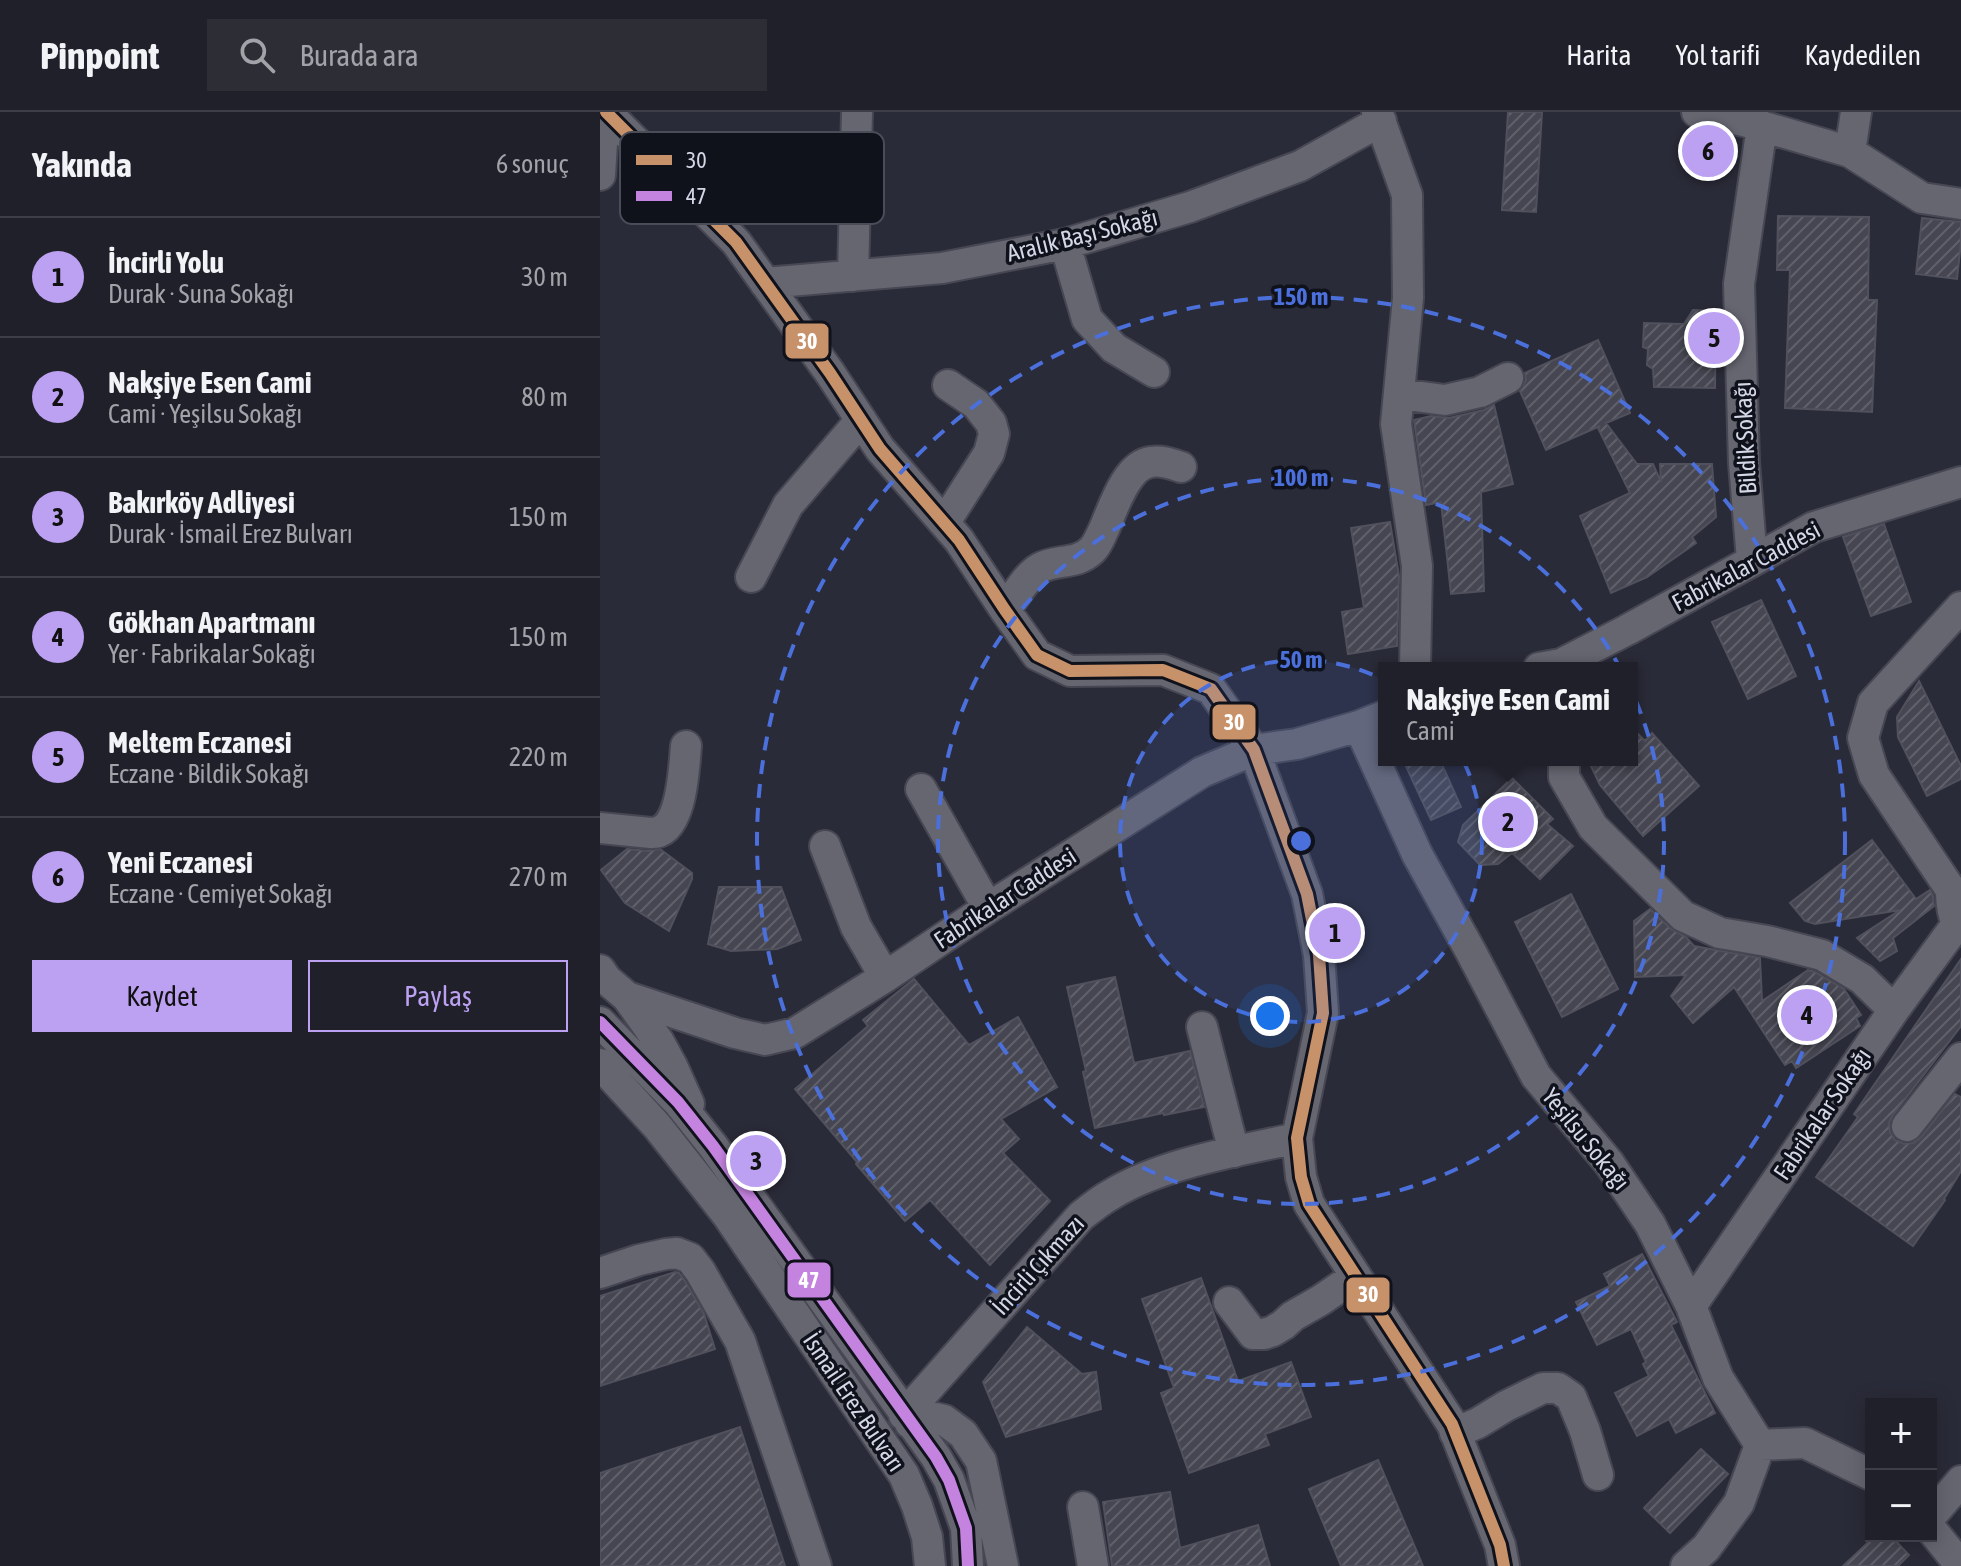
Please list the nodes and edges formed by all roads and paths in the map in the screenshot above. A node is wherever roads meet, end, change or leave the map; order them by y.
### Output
1 (605, 112) edge
2 (857, 112) edge
3 (1697, 112) edge
4 (1856, 112) edge
5 (1379, 116) edge
6 (1762, 126) junction
7 (625, 132) edge
8 (857, 132) edge
9 (1850, 152) junction
10 (600, 175) edge
11 (1961, 204) edge
12 (718, 224) edge
13 (854, 224) edge
14 (1065, 244) junction
15 (853, 276) junction
16 (765, 283) junction
17 (1154, 372) dead end
18 (1508, 378) dead end
19 (948, 385) dead end
20 (1399, 394) junction
21 (861, 420) junction
22 (1181, 467) dead end
23 (1961, 482) edge
24 (945, 522) junction
25 (1752, 560) junction
26 (751, 577) dead end
27 (1961, 607) edge
28 (1005, 610) junction
29 (1415, 662) edge
30 (1564, 662) edge
31 (1371, 721) edge
32 (1378, 741) edge
33 (686, 746) dead end
34 (1254, 750) junction
35 (1387, 766) edge
36 (1564, 766) edge
37 (921, 789) dead end
38 (600, 828) edge
39 (825, 846) dead end
40 (1956, 888) edge
41 (988, 908) junction
42 (1959, 927) edge
43 (600, 970) edge
44 (885, 977) junction
45 (627, 997) junction
46 (1894, 1010) junction
47 (600, 1022) edge
48 (1202, 1027) dead end
49 (1961, 1058) edge
50 (600, 1064) edge
51 (694, 1122) junction
52 (1907, 1126) dead end
53 (1297, 1138) junction
54 (1234, 1152) junction
55 (600, 1273) edge
56 (1356, 1276) junction
57 (1229, 1302) dead end
58 (1691, 1306) junction
59 (907, 1419) junction
60 (1455, 1433) junction
61 (1760, 1445) junction
62 (1865, 1472) edge
63 (1598, 1475) dead end
64 (1961, 1481) edge
65 (1083, 1507) dead end
66 (1940, 1519) edge
67 (816, 1566) edge
68 (930, 1566) edge
69 (968, 1566) edge
70 (1003, 1566) edge
71 (1093, 1566) edge
72 (1504, 1566) edge
73 (1686, 1566) edge
74 (1961, 1566) edge

1 - 7 street
1 - 10 street
2 - 8 street
3 - 6 street
4 - 9 street
5 - 14 street, Aralık Başı Sokağı
5 - 20 street
6 - 9 street
6 - 25 street, Bildik Sokağı
9 - 11 street
12 - 16 street
13 - 15 street
14 - 15 street, Aralık Başı Sokağı
14 - 17 street
15 - 16 street, Aralık Başı Sokağı
16 - 21 street
18 - 20 street
19 - 24 street
20 - 29 street
21 - 24 street
21 - 26 street
22 - 28 street
23 - 25 street, Fabrikalar Caddesi
24 - 28 street
25 - 30 street, Fabrikalar Caddesi
27 - 40 street
28 - 34 street
31 - 32 street, Yeşilsu Sokağı
31 - 34 street, Fabrikalar Caddesi
33 - 38 street
34 - 41 street, Fabrikalar Caddesi
34 - 53 street
35 - 58 street, Yeşilsu Sokağı
36 - 46 street
37 - 41 street
39 - 44 street
40 - 42 street
41 - 44 street, Fabrikalar Caddesi
42 - 46 street, Fabrikalar Sokağı
43 - 45 street
44 - 45 street, Fabrikalar Caddesi
45 - 51 street
46 - 58 street, Fabrikalar Sokağı
47 - 51 street, İsmail Erez Bulvarı
48 - 54 street
49 - 52 street
50 - 68 street, İsmail Erez Bulvarı
51 - 59 street, İsmail Erez Bulvarı
53 - 54 street, İncirli Çıkmazı
53 - 56 street
54 - 59 street, İncirli Çıkmazı
55 - 67 street
56 - 57 street
56 - 60 street
58 - 61 street, Yeşilsu Sokağı
59 - 69 street, İsmail Erez Bulvarı
59 - 70 street
60 - 63 street
60 - 72 street
61 - 62 street
61 - 73 street
64 - 66 street
65 - 71 street
66 - 74 street

